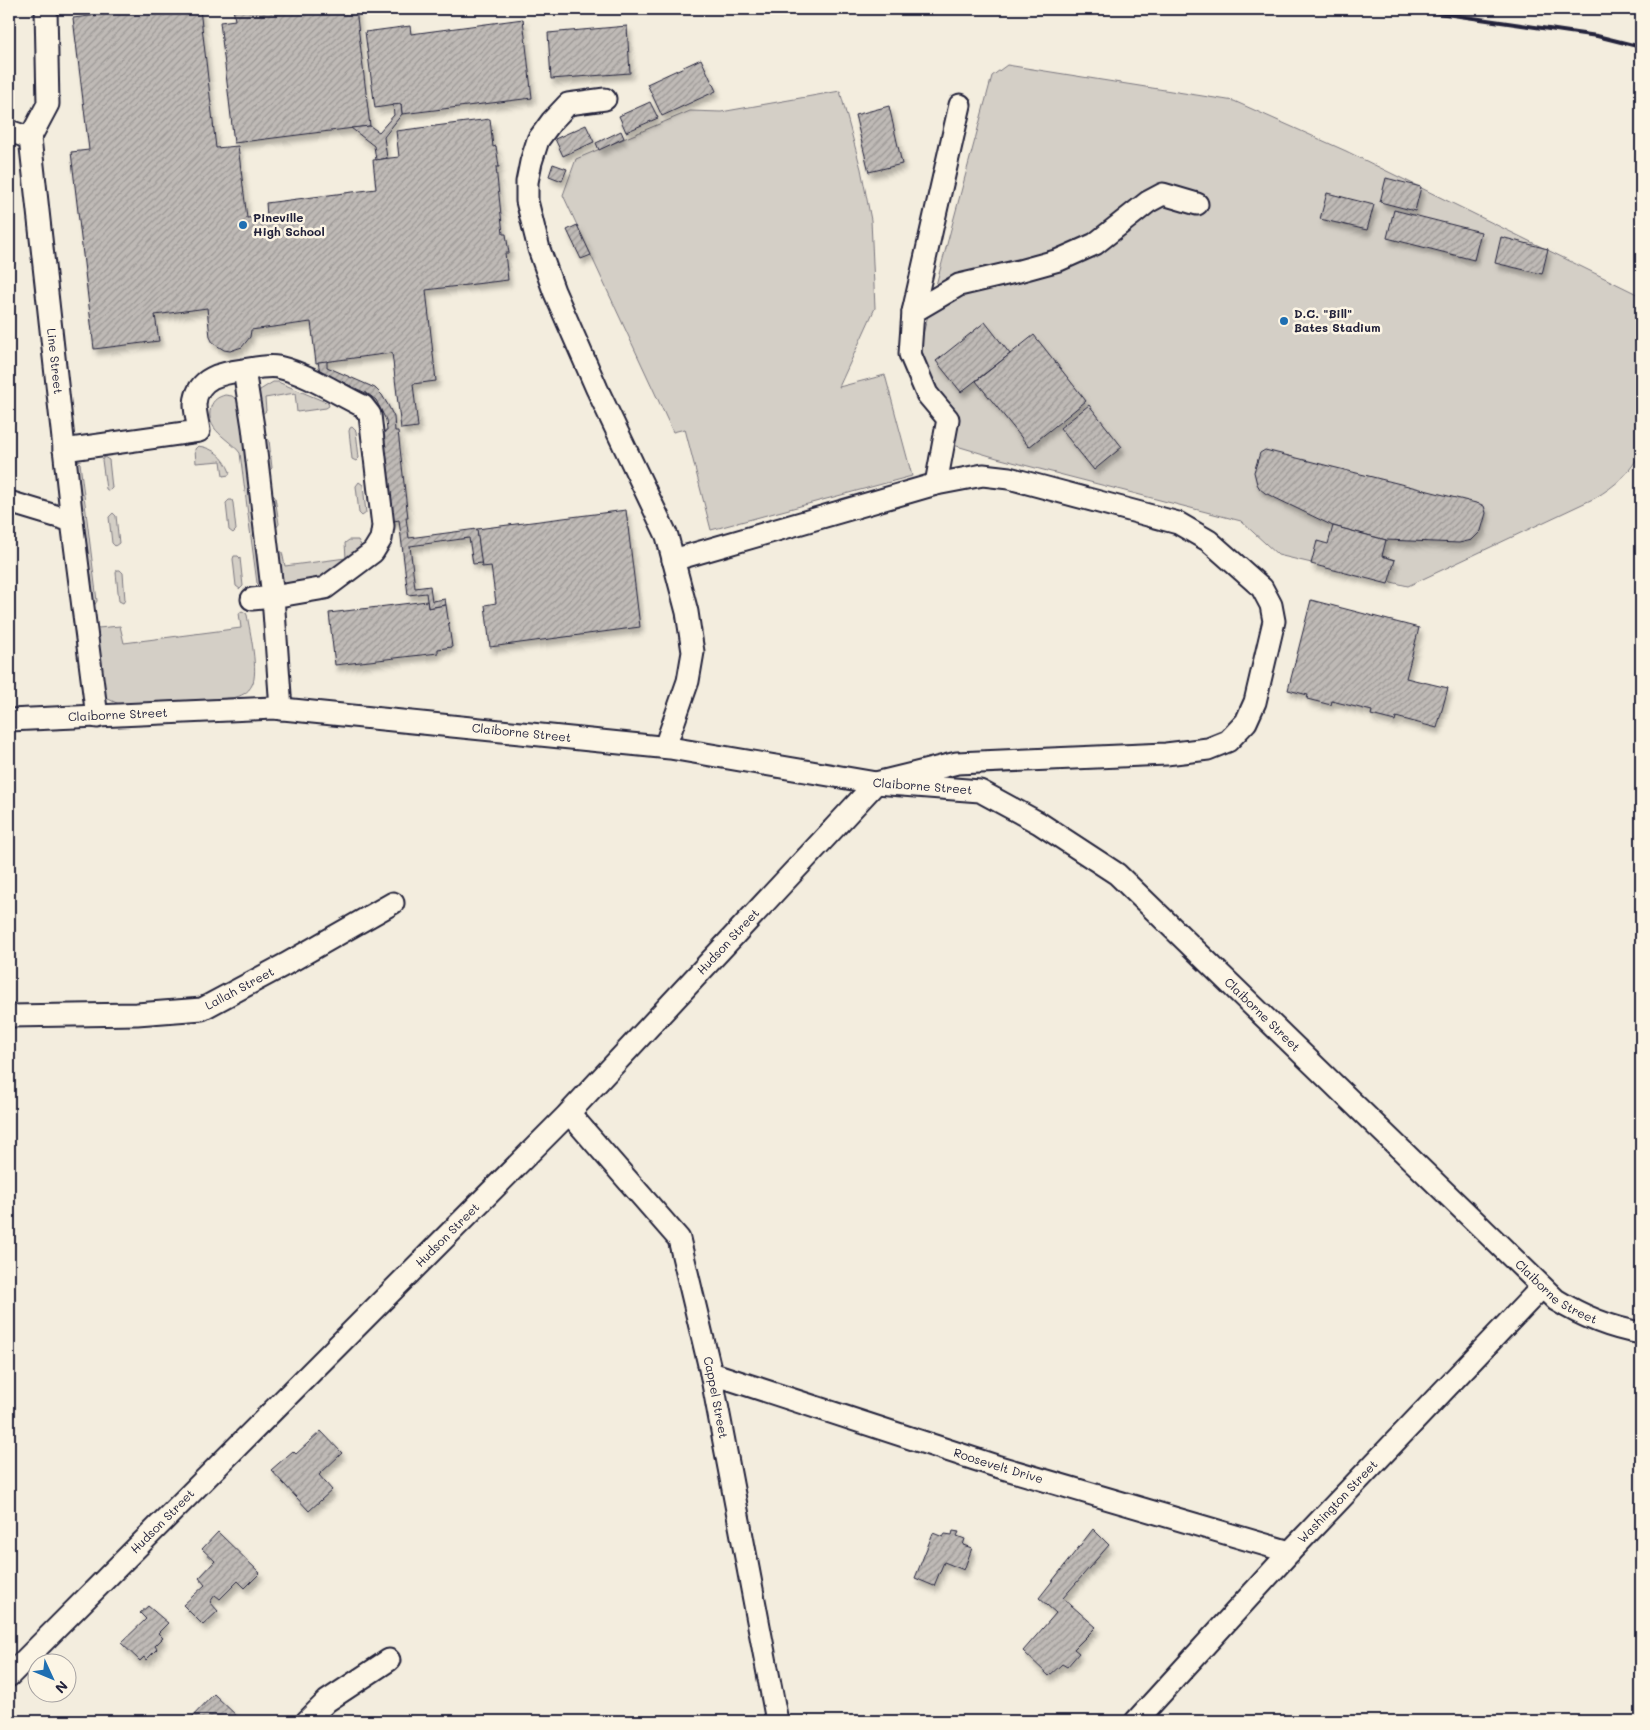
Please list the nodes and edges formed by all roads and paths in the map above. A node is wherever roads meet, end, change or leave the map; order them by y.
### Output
1 (46, 9) edge
2 (605, 99) dead end
3 (960, 105) dead end
4 (9, 131) edge
5 (30, 138) junction
6 (1197, 204) dead end
7 (913, 312) junction
8 (277, 367) junction
9 (244, 370) junction
10 (216, 376) junction
11 (248, 394) junction
12 (64, 450) junction
13 (936, 484) junction
14 (9, 502) edge
15 (72, 521) junction
16 (673, 560) junction
17 (325, 588) junction
18 (273, 597) junction
19 (252, 599) dead end
20 (276, 634) junction
21 (281, 709) junction
22 (97, 717) junction
23 (9, 720) edge
24 (665, 747) junction
25 (876, 783) junction
26 (393, 902) dead end
27 (9, 1016) edge
28 (569, 1112) junction
29 (1542, 1287) junction
30 (1640, 1333) edge
31 (711, 1373) junction
32 (1290, 1552) junction
33 (389, 1660) dead end
34 (9, 1676) edge
35 (307, 1721) edge
36 (777, 1721) edge
37 (1136, 1721) edge

1 - 5 street
2 - 16 street
3 - 7 street
4 - 5 street
5 - 12 street, Line Street
6 - 7 street
7 - 13 street
8 - 9 street
8 - 11 street
8 - 17 street
9 - 10 street
9 - 11 street
10 - 11 street
10 - 12 street
11 - 18 street
12 - 15 street, Line Street
13 - 16 street
13 - 25 street
14 - 15 street
15 - 22 street, Line Street
16 - 24 street
17 - 18 street
17 - 20 street
18 - 19 street
18 - 20 street
20 - 21 street
21 - 22 street, Claiborne Street
21 - 24 street, Claiborne Street
22 - 23 street, Claiborne Street
24 - 25 street, Claiborne Street
25 - 28 street, Hudson Street
25 - 29 street, Claiborne Street
26 - 27 street, Lallah Street
28 - 31 street, Cappel Street
28 - 34 street, Hudson Street
29 - 30 street, Claiborne Street
29 - 32 street, Washington Street
31 - 32 street, Roosevelt Drive
31 - 36 street, Cappel Street
32 - 37 street, Washington Street
33 - 35 street

